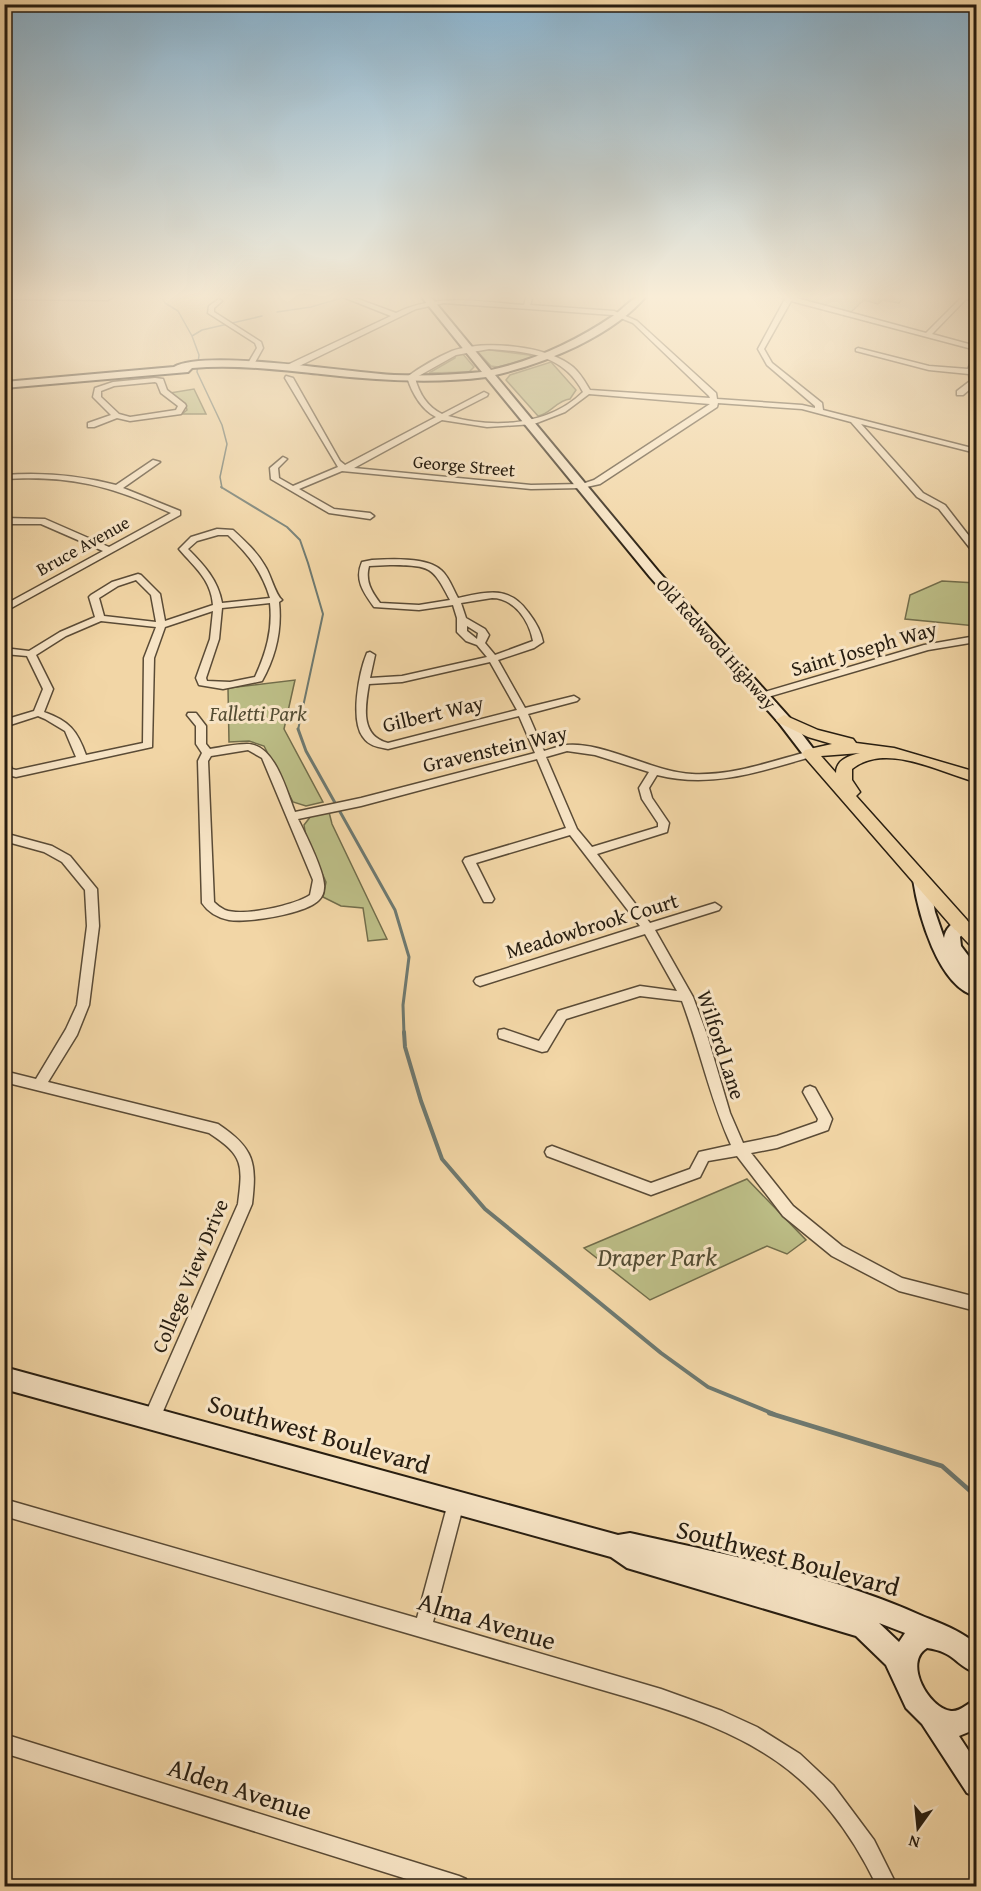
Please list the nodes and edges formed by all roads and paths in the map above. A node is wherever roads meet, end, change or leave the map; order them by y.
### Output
1 (36, 383) edge
2 (106, 383) edge
3 (160, 383) edge
4 (294, 383) edge
5 (413, 383) edge
6 (496, 383) edge
7 (584, 383) edge
8 (700, 383) edge
9 (792, 383) edge
10 (972, 383) edge
11 (4, 385) edge
12 (587, 392) junction
13 (960, 393) dead end
14 (484, 394) dead end
15 (715, 401) junction
16 (819, 410) junction
17 (116, 416) junction
18 (441, 416) junction
19 (855, 422) junction
20 (529, 423) junction
21 (91, 425) dead end
22 (976, 451) edge
23 (283, 459) dead end
24 (156, 462) dead end
25 (344, 469) junction
26 (4, 477) edge
27 (118, 486) junction
28 (582, 486) junction
29 (294, 488) junction
30 (370, 516) dead end
31 (4, 521) edge
32 (109, 550) junction
33 (976, 550) edge
34 (277, 600) junction
35 (455, 602) junction
36 (218, 606) junction
37 (4, 609) edge
38 (100, 618) junction
39 (161, 625) junction
40 (976, 639) edge
41 (4, 651) edge
42 (31, 654) junction
43 (370, 655) dead end
44 (492, 657) junction
45 (365, 681) junction
46 (762, 696) junction
47 (574, 699) dead end
48 (522, 711) junction
49 (38, 713) junction
50 (192, 715) dead end
51 (784, 720) junction
52 (4, 724) edge
53 (881, 751) junction
54 (207, 753) junction
55 (539, 754) junction
56 (810, 754) junction
57 (82, 760) junction
58 (4, 762) edge
59 (655, 770) junction
60 (976, 777) edge
61 (294, 816) junction
62 (866, 817) junction
63 (572, 830) junction
64 (4, 837) edge
65 (590, 852) junction
66 (921, 879) junction
67 (488, 899) dead end
68 (715, 907) dead end
69 (649, 930) junction
70 (969, 931) edge
71 (976, 977) edge
72 (480, 981) dead end
73 (976, 990) edge
74 (687, 997) junction
75 (504, 1034) dead end
76 (4, 1076) edge
77 (40, 1084) junction
78 (810, 1092) dead end
79 (739, 1148) junction
80 (552, 1152) dead end
81 (976, 1304) edge
82 (4, 1378) edge
83 (152, 1417) junction
84 (456, 1503) junction
85 (4, 1507) edge
86 (618, 1547) junction
87 (423, 1628) junction
88 (939, 1636) junction
89 (972, 1652) edge
90 (904, 1671) junction
91 (931, 1716) junction
92 (976, 1718) edge
93 (4, 1743) edge
94 (976, 1784) edge
95 (459, 1887) edge
96 (887, 1887) edge

1 - 11 main road
2 - 17 street
3 - 17 street
4 - 25 street
5 - 18 street
6 - 20 main road, Old Redwood Highway
7 - 12 street
8 - 15 street
9 - 16 street
10 - 13 street
12 - 15 street
12 - 20 street
14 - 18 street
15 - 16 street
15 - 28 street
16 - 19 street
17 - 21 street
18 - 20 street
18 - 25 street
19 - 22 street
19 - 33 street
20 - 28 main road, Old Redwood Highway
23 - 29 street
24 - 27 street
25 - 28 street, George Street
25 - 29 street
26 - 27 street
27 - 32 street, Bruce Avenue
28 - 46 main road, Old Redwood Highway
29 - 30 street
31 - 32 street
32 - 37 street, Bruce Avenue
34 - 36 street
34 - 36 street
34 - 36 street
35 - 35 street, Wilford Lane
35 - 44 street, Wilford Lane
35 - 44 street
36 - 39 street
38 - 39 street
38 - 39 street
38 - 42 street
39 - 57 street
40 - 46 street, Saint Joseph Way
41 - 42 street
42 - 49 street
43 - 45 street, Gilbert Way
44 - 45 street
44 - 48 street, Wilford Lane
45 - 48 street, Gilbert Way
46 - 51 main road, Old Redwood Highway
47 - 48 street
48 - 55 street, Wilford Lane
49 - 52 street
49 - 57 street
50 - 54 street
51 - 53 main road
51 - 56 main road, Old Redwood Highway
53 - 56 main road
53 - 60 main road
53 - 62 main road
54 - 61 street
54 - 61 street
55 - 59 street, Gravenstein Way
55 - 61 street, Gravenstein Way
55 - 63 street, Wilford Lane
56 - 59 street, Gravenstein Way
56 - 62 main road, Old Redwood Highway
57 - 58 street
59 - 65 street
62 - 66 main road, Old Redwood Highway
63 - 65 street, Wilford Lane
63 - 67 street
64 - 77 street
65 - 69 street, Wilford Lane
66 - 70 main road, Old Redwood Highway
66 - 73 main road
68 - 69 street, Meadowbrook Court
69 - 72 street, Meadowbrook Court
69 - 74 street, Wilford Lane
70 - 71 main road
74 - 75 street
74 - 79 street, Wilford Lane
76 - 77 street, College View Drive
77 - 83 street, College View Drive
78 - 79 street
79 - 80 street
79 - 81 street, Wilford Lane
82 - 83 main road, Southwest Boulevard
83 - 84 main road, Southwest Boulevard
84 - 86 main road, Southwest Boulevard
84 - 87 street
85 - 87 street, Alma Avenue
86 - 88 main road, Southwest Boulevard
86 - 90 main road, Southwest Boulevard
87 - 96 street, Alma Avenue
88 - 89 main road, Southwest Boulevard
88 - 90 main road
90 - 91 main road, Southwest Boulevard
91 - 92 main road
91 - 94 main road, Southwest Boulevard
93 - 95 street, Alden Avenue

